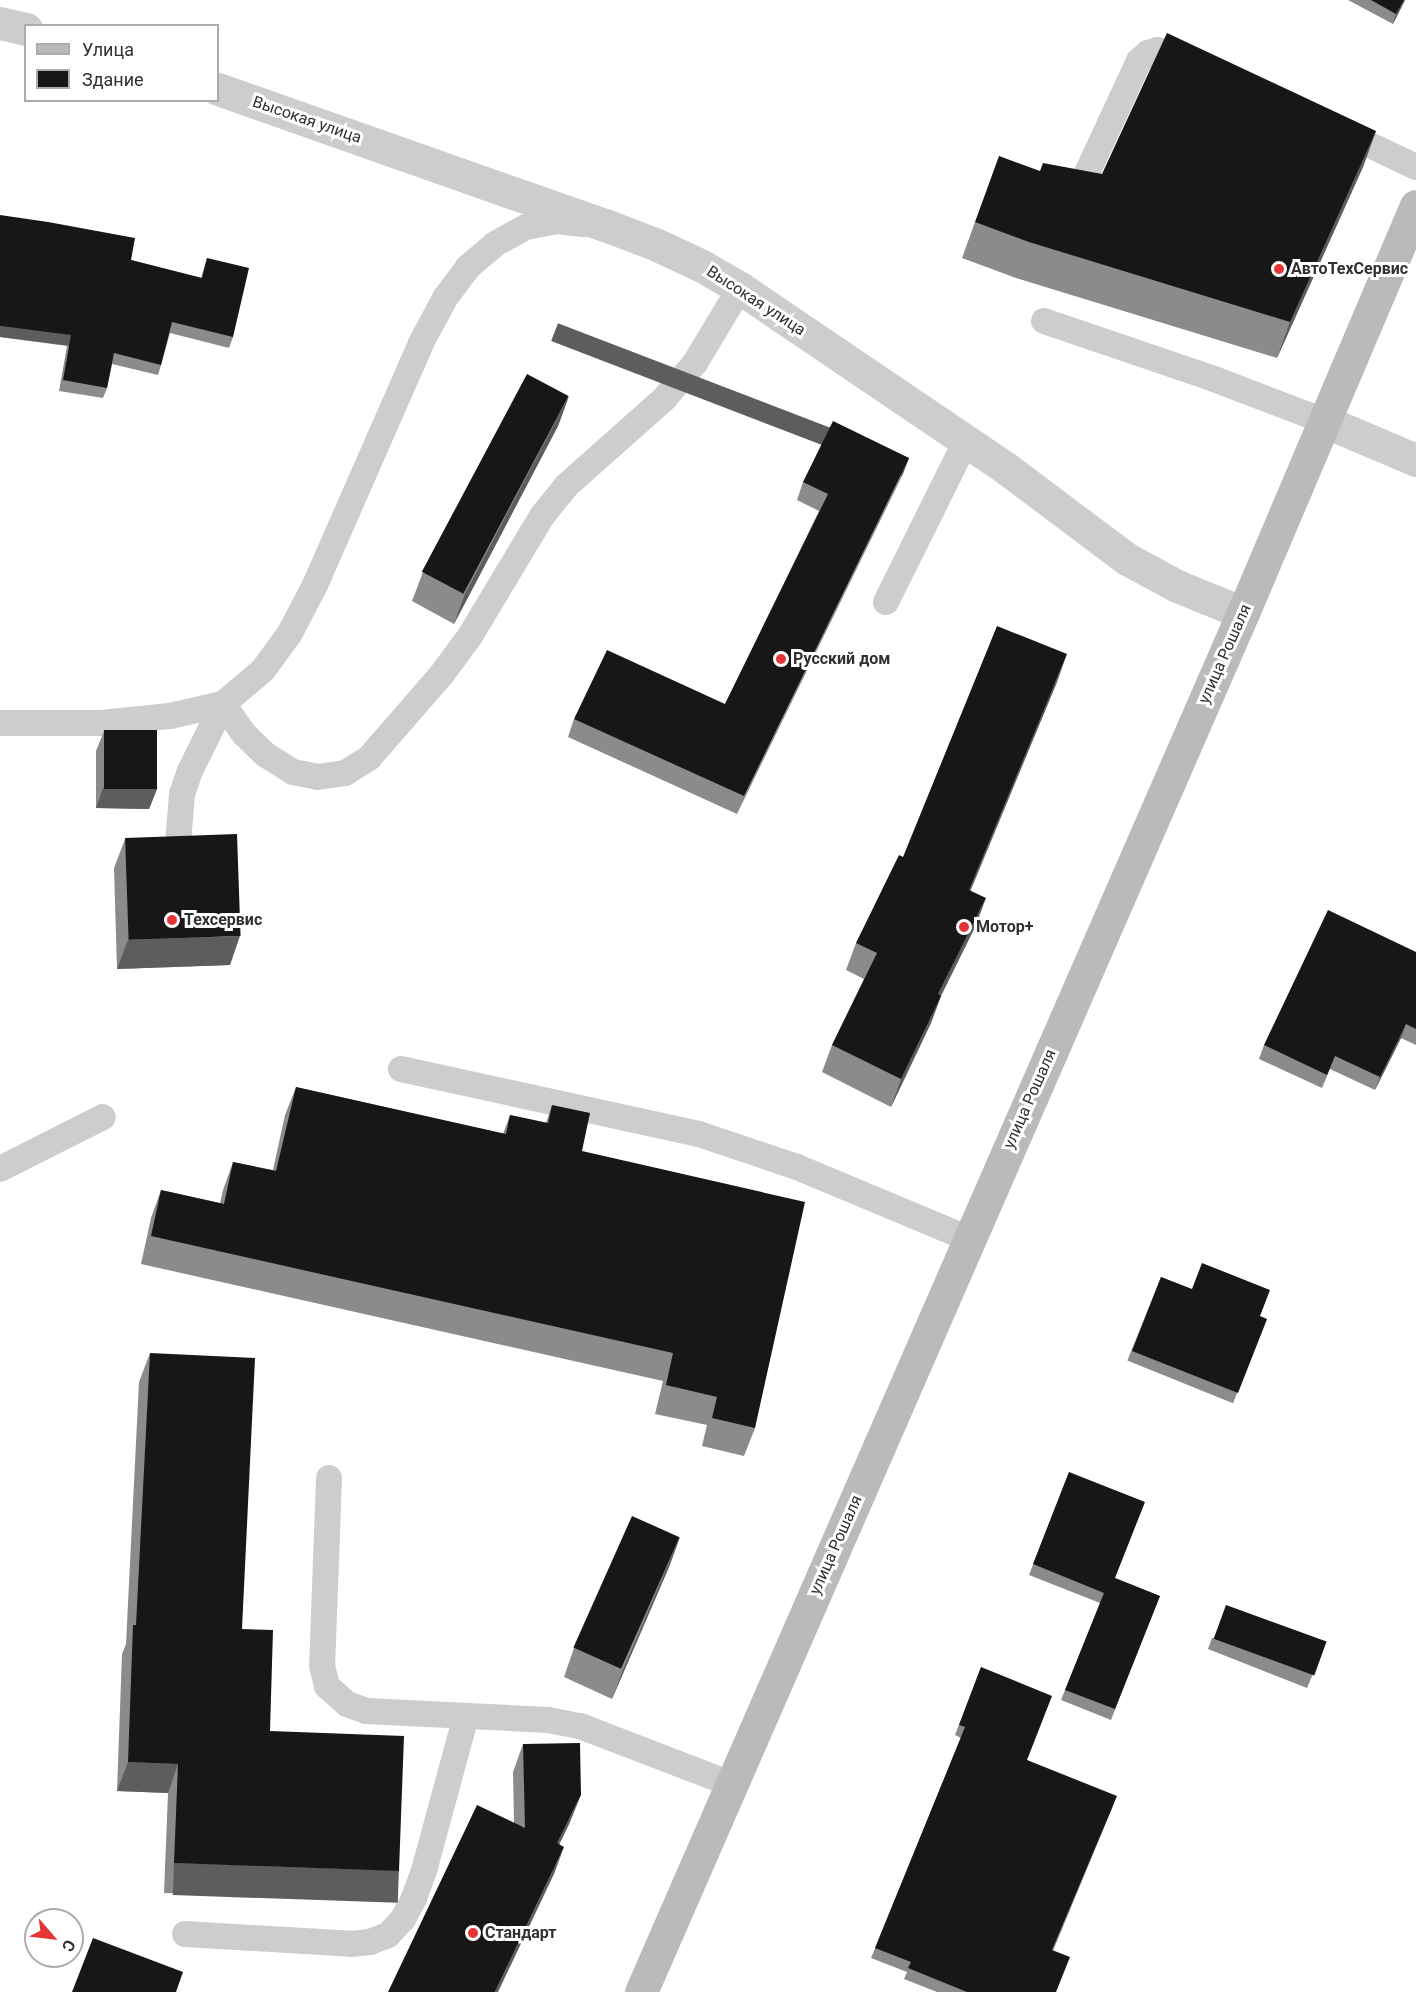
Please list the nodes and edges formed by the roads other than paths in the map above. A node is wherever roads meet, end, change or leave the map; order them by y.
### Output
1 (0, 23) edge
2 (24, 29) edge
3 (1213, 72) edge
4 (219, 89) edge
5 (1320, 122) edge
6 (1416, 167) edge
7 (1080, 188) edge
8 (1416, 206) edge
9 (605, 225) junction
10 (740, 288) junction
11 (1044, 321) dead end
12 (1324, 421) junction
13 (966, 441) junction
14 (1416, 460) edge
15 (886, 602) dead end
16 (1243, 613) junction
17 (223, 704) junction
18 (0, 723) edge
19 (178, 843) edge
20 (401, 1069) dead end
21 (104, 1117) dead end
22 (0, 1169) edge
23 (969, 1239) junction
24 (329, 1478) dead end
25 (466, 1716) junction
26 (731, 1784) junction
27 (185, 1934) dead end
28 (641, 1992) edge

1 - 2 street
3 - 7 lane
4 - 9 street, Высокая улица
5 - 6 lane
8 - 12 main road, улица Рошаля
9 - 10 street, Высокая улица
9 - 17 lane
10 - 13 street, Высокая улица
10 - 17 lane
11 - 12 lane
12 - 14 street
12 - 16 main road, улица Рошаля
13 - 15 lane
13 - 16 street, Высокая улица
16 - 23 main road, улица Рошаля
17 - 18 lane
17 - 19 lane
20 - 23 lane
21 - 22 lane
23 - 26 main road, улица Рошаля
24 - 25 lane
25 - 26 lane
25 - 27 lane
26 - 28 main road, улица Рошаля

